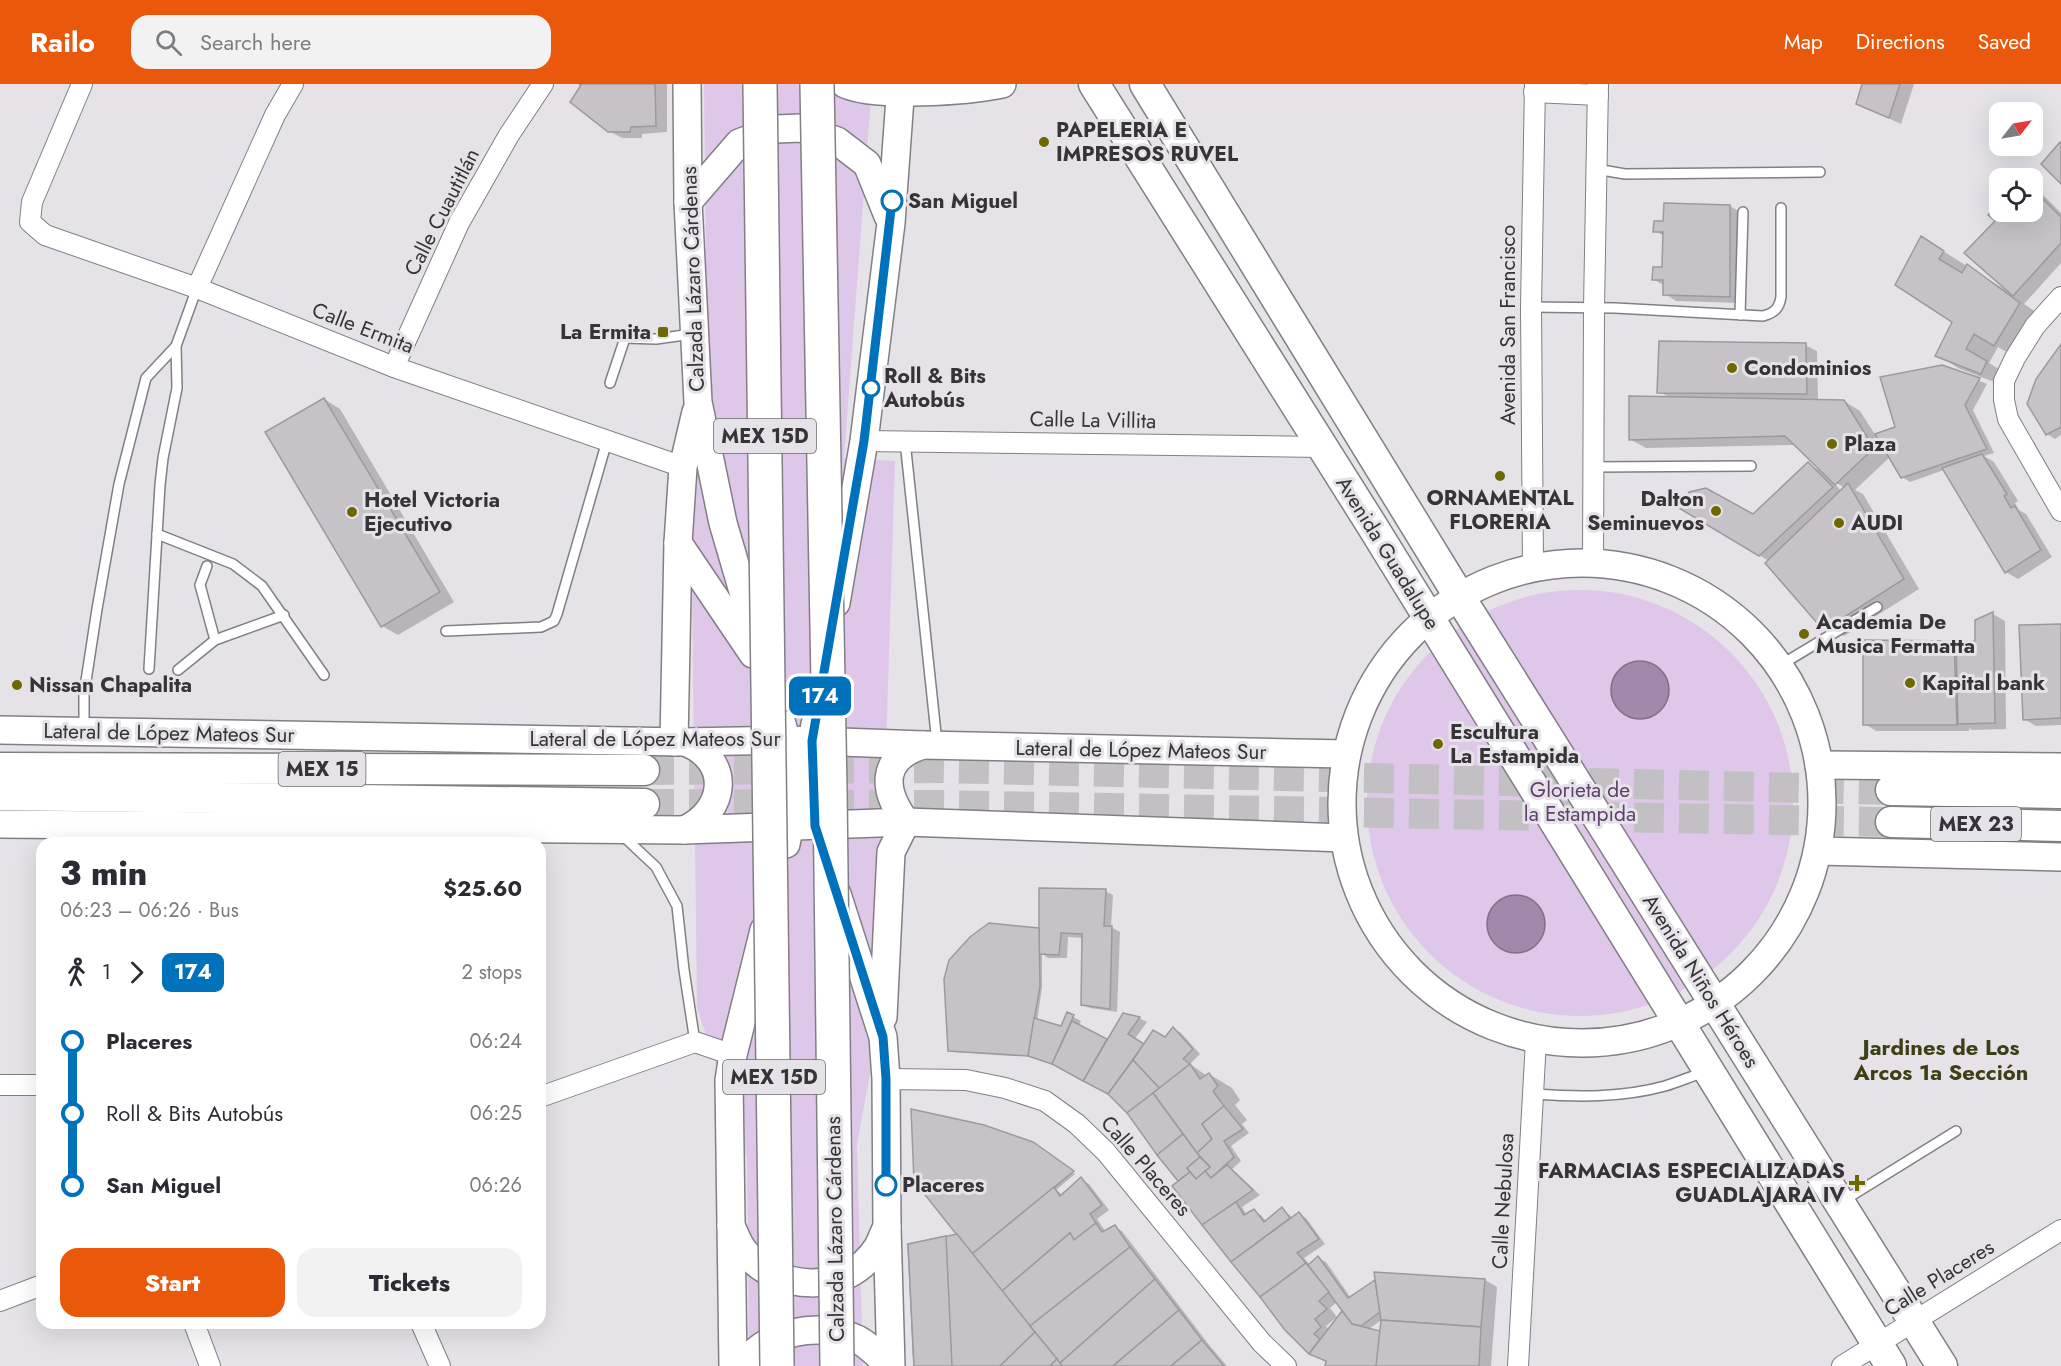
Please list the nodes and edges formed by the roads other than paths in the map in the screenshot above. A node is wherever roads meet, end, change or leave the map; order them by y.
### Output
1 (82, 84) edge
2 (293, 84) edge
3 (543, 84) edge
4 (687, 84) edge
5 (760, 84) edge
6 (817, 84) edge
7 (845, 84) edge
8 (1094, 84) edge
9 (1145, 84) edge
10 (985, 86) edge
11 (901, 88) edge
12 (1535, 88) edge
13 (1598, 90) edge
14 (1596, 169) junction
15 (1820, 172) dead end
16 (688, 202) junction
17 (1781, 208) dead end
18 (1743, 212) dead end
19 (891, 223) junction
20 (197, 288) junction
21 (2061, 297) edge
22 (1531, 307) junction
23 (1594, 308) junction
24 (1740, 315) junction
25 (694, 334) junction
26 (176, 346) junction
27 (394, 367) junction
28 (610, 383) dead end
29 (698, 402) junction
30 (607, 441) junction
31 (864, 441) junction
32 (905, 441) junction
33 (1321, 447) junction
34 (683, 466) junction
35 (1751, 466) dead end
36 (1593, 467) junction
37 (2061, 511) edge
38 (157, 534) junction
39 (678, 543) junction
40 (1593, 562) junction
41 (207, 566) dead end
42 (1533, 567) junction
43 (1459, 596) junction
44 (1877, 607) dead end
45 (284, 615) junction
46 (1428, 617) junction
47 (446, 631) dead end
48 (215, 640) junction
49 (1779, 666) junction
50 (149, 669) dead end
51 (178, 670) dead end
52 (324, 675) dead end
53 (768, 677) junction
54 (0, 730) edge
55 (84, 732) junction
56 (799, 740) junction
57 (680, 742) junction
58 (930, 746) junction
59 (1346, 754) junction
60 (1819, 765) junction
61 (2061, 767) edge
62 (0, 768) edge
63 (644, 770) tunnel mouth
64 (1891, 790) tunnel mouth
65 (2061, 793) edge
66 (0, 795) edge
67 (644, 804) tunnel mouth
68 (906, 822) junction
69 (1891, 822) tunnel mouth
70 (0, 824) edge
71 (803, 826) junction
72 (2061, 826) edge
73 (616, 830) junction
74 (684, 830) junction
75 (97, 834) edge
76 (1344, 838) junction
77 (1818, 851) junction
78 (2061, 857) edge
79 (1714, 1003) junction
80 (1679, 1024) junction
81 (883, 1037) junction
82 (1536, 1040) junction
83 (695, 1042) junction
84 (733, 1055) junction
85 (1708, 1070) junction
86 (886, 1079) junction
87 (0, 1085) edge
88 (36, 1085) edge
89 (1534, 1094) junction
90 (546, 1095) edge
91 (1956, 1131) dead end
92 (1839, 1203) junction
93 (730, 1225) junction
94 (887, 1227) junction
95 (2061, 1230) edge
96 (36, 1287) edge
97 (0, 1301) edge
98 (1914, 1322) junction
99 (196, 1329) edge
100 (424, 1329) edge
101 (1884, 1355) edge
102 (210, 1366) edge
103 (440, 1366) edge
104 (733, 1366) edge
105 (742, 1366) edge
106 (777, 1366) edge
107 (837, 1366) edge
108 (890, 1366) edge
109 (1286, 1366) edge
110 (1518, 1366) edge
111 (1842, 1366) edge
112 (1942, 1366) edge

1 - 20 street, Calle Ermita
2 - 20 street
3 - 27 street, Calle Cuautitlán
4 - 16 main road, Calzada Lázaro Cárdenas
5 - 106 highway, MEX 15D, bridge
6 - 107 highway, Calzada Lázaro Cárdenas / MEX 15D, bridge
7 - 11 main road
8 - 33 main road, Avenida Guadalupe
9 - 43 main road, Avenida Guadalupe
10 - 11 main road
11 - 19 main road, Calzada Lázaro Cárdenas
12 - 13 street
12 - 22 street, Avenida San Francisco
13 - 14 street
14 - 15 lane
14 - 23 street
16 - 19 main road
16 - 25 main road, Calzada Lázaro Cárdenas
17 - 24 lane
18 - 24 lane
19 - 31 main road, Calzada Lázaro Cárdenas
20 - 26 lane
20 - 27 street, Calle Ermita
21 - 37 street
22 - 23 lane
22 - 42 street, Avenida San Francisco
23 - 24 lane
23 - 36 street
25 - 28 lane
25 - 29 main road, Calzada Lázaro Cárdenas
26 - 38 lane
26 - 55 lane
27 - 30 street, Calle Ermita
29 - 34 main road
29 - 53 main road, Calzada Lázaro Cárdenas
30 - 34 street, Calle Ermita
30 - 47 lane
31 - 32 street, Calle La Villita
31 - 56 main road, Calzada Lázaro Cárdenas
32 - 33 street, Calle La Villita
32 - 58 lane
33 - 46 main road, Avenida Guadalupe
34 - 39 main road
35 - 36 lane
36 - 40 street
38 - 45 lane
38 - 50 lane
39 - 53 main road
39 - 57 main road
40 - 42 main road
40 - 49 main road
41 - 48 lane
42 - 43 main road
43 - 46 main road
43 - 79 main road, Avenida Niños Héroes
44 - 49 lane
45 - 48 lane
45 - 52 lane
46 - 59 main road
46 - 80 main road, Avenida Guadalupe
48 - 51 lane
49 - 60 main road
53 - 56 main road, Calzada Lázaro Cárdenas
54 - 55 main road, Lateral de López Mateos Sur
55 - 57 main road, Lateral de López Mateos Sur
56 - 57 main road, Lateral de López Mateos Sur
56 - 58 main road, Lateral de López Mateos Sur
56 - 71 main road, Calzada Lázaro Cárdenas
57 - 74 main road
58 - 59 main road, Lateral de López Mateos Sur
58 - 68 main road
59 - 76 main road
60 - 61 main road
60 - 77 main road
62 - 63 main road, MEX 15
64 - 65 main road, MEX 23
66 - 67 main road, MEX 15
68 - 71 main road
68 - 76 main road
68 - 81 main road
69 - 72 main road, MEX 23
70 - 75 main road
71 - 74 main road
71 - 81 main road, Calzada Lázaro Cárdenas
71 - 84 main road, Calzada Lázaro Cárdenas
73 - 74 main road
73 - 75 main road
73 - 83 lane
76 - 82 main road
77 - 78 main road
77 - 79 main road
79 - 80 main road
79 - 92 main road, Avenida Niños Héroes
80 - 82 main road
80 - 85 main road, Avenida Niños Héroes
81 - 86 main road, Calzada Lázaro Cárdenas
82 - 89 street, Calle Nebulosa
83 - 84 street
83 - 90 street
84 - 93 main road, Calzada Lázaro Cárdenas
85 - 89 lane
85 - 101 main road, Avenida Niños Héroes
86 - 94 main road, Calzada Lázaro Cárdenas
86 - 109 street, Calle Placeres
87 - 88 street
89 - 110 street, Calle Nebulosa
91 - 92 lane
92 - 98 main road, Avenida Niños Héroes
93 - 94 main road
93 - 104 main road, Calzada Lázaro Cárdenas
94 - 108 main road, Calzada Lázaro Cárdenas
95 - 98 street, Calle Placeres
96 - 97 street
98 - 101 street, Calle Placeres
98 - 112 main road, Avenida Niños Héroes
99 - 102 street
100 - 103 street
101 - 111 street, Calle Placeres
105 - 108 main road

